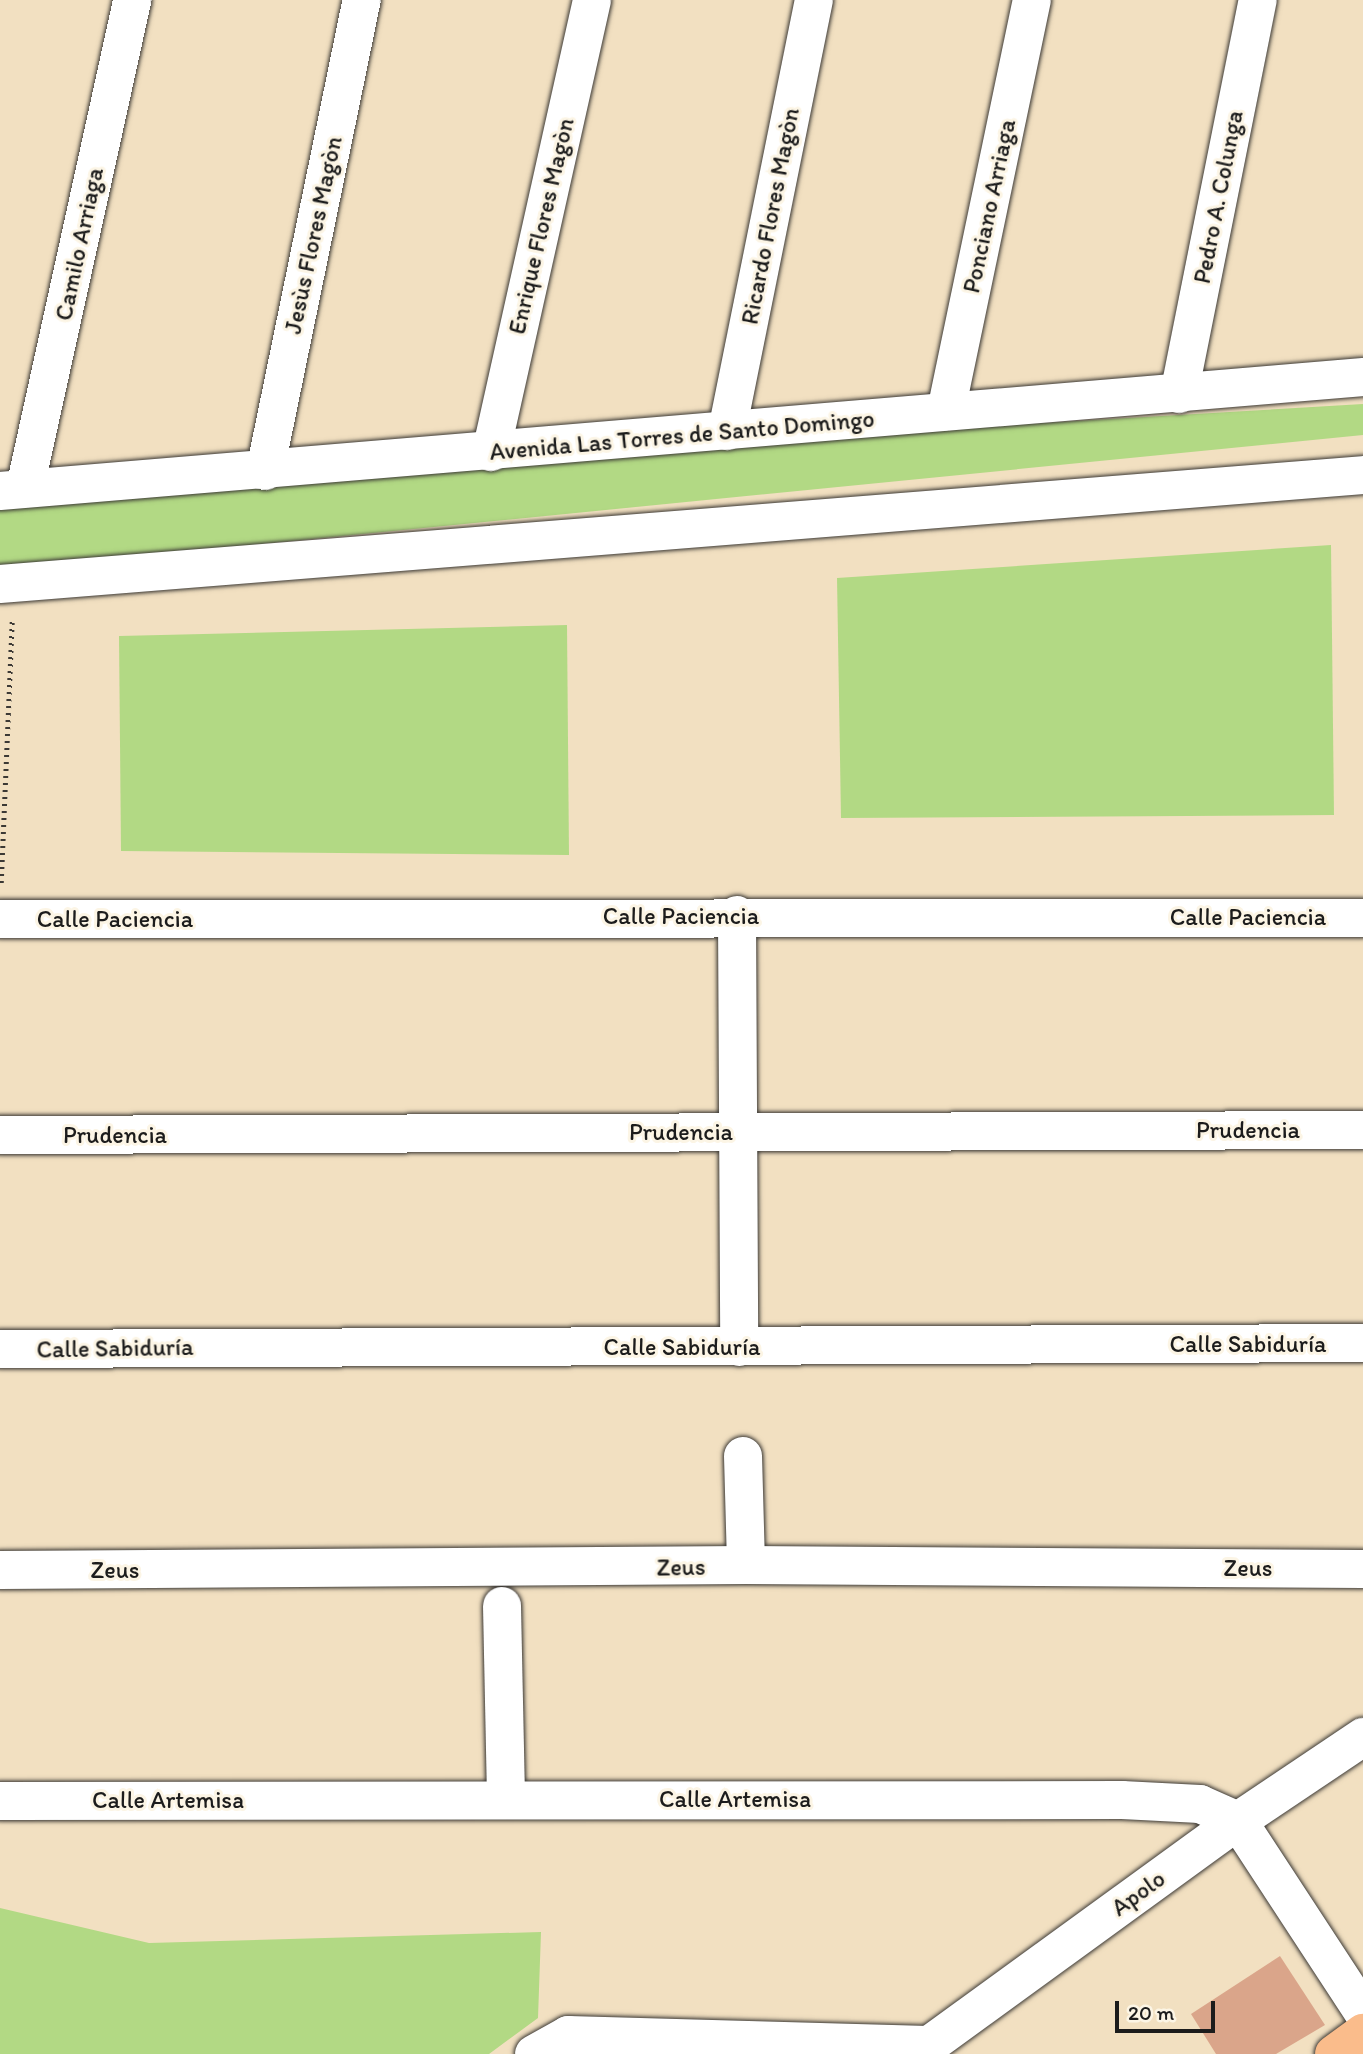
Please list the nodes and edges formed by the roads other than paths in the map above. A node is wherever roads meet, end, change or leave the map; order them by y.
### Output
1 (132, 0) edge
2 (362, 0) edge
3 (592, 0) edge
4 (814, 0) edge
5 (1032, 0) edge
6 (1258, 0) edge
7 (1363, 377) edge
8 (1179, 394) junction
9 (946, 411) junction
10 (726, 431) junction
11 (491, 452) junction
12 (265, 471) junction
13 (1363, 475) edge
14 (13, 490) edge
15 (7, 584) edge
16 (737, 915) junction
17 (1363, 918) edge
18 (0, 919) edge
19 (1363, 1130) edge
20 (735, 1131) junction
21 (0, 1136) edge
22 (1363, 1343) edge
23 (739, 1347) junction
24 (0, 1349) edge
25 (743, 1456) dead end
26 (746, 1566) junction
27 (1363, 1569) edge
28 (0, 1570) edge
29 (502, 1606) dead end
30 (1363, 1737) edge
31 (506, 1799) junction
32 (0, 1801) edge
33 (1238, 1821) junction
34 (1363, 2012) edge
35 (1363, 2034) edge
36 (922, 2049) edge
37 (534, 2054) edge
38 (1334, 2054) edge

1 - 14 street, Camilo Arriaga
2 - 12 street, Jesùs Flores Magòn
3 - 11 street, Enrique Flores Magòn
4 - 10 street, Ricardo Flores Magòn
5 - 9 street, Ponciano Arriaga
6 - 8 street, Pedro A. Colunga
7 - 8 street, Avenida Las Torres de Santo Domingo
8 - 9 street, Avenida Las Torres de Santo Domingo
9 - 10 street, Avenida Las Torres de Santo Domingo
10 - 11 street, Avenida Las Torres de Santo Domingo
11 - 12 street, Avenida Las Torres de Santo Domingo
12 - 14 street, Avenida Las Torres de Santo Domingo
13 - 15 street
16 - 17 street, Calle Paciencia
16 - 18 street, Calle Paciencia
16 - 20 street
19 - 20 street, Prudencia
20 - 21 street, Prudencia
20 - 23 street
22 - 23 street, Calle Sabiduría
23 - 24 street, Calle Sabiduría
25 - 26 street
26 - 27 street, Zeus
26 - 28 street, Zeus
29 - 31 street
30 - 33 street, Apolo
31 - 32 street, Calle Artemisa
31 - 33 street, Calle Artemisa
33 - 34 street
33 - 36 street, Apolo
35 - 38 main road
36 - 37 street

